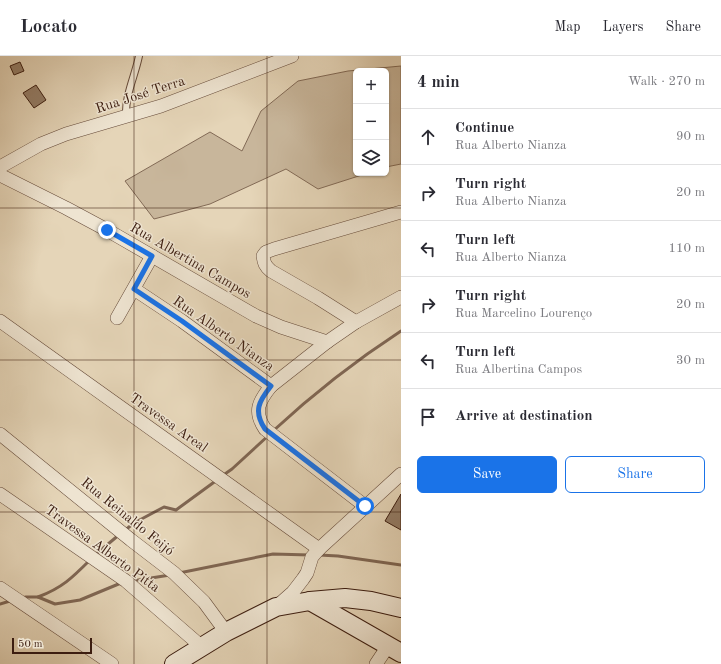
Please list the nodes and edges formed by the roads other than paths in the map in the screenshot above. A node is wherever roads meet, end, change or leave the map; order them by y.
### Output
1 (139, 56) edge
2 (292, 56) edge
3 (126, 116) junction
4 (0, 167) edge
5 (0, 175) edge
6 (401, 212) edge
7 (152, 256) junction
8 (134, 289) junction
9 (401, 297) edge
10 (117, 318) dead end
11 (0, 321) edge
12 (356, 322) junction
13 (327, 342) junction
14 (271, 386) junction
15 (0, 434) edge
16 (401, 474) edge
17 (0, 494) edge
18 (365, 506) junction
19 (316, 552) junction
20 (0, 588) edge
21 (310, 601) junction
22 (276, 607) junction
23 (401, 608) edge
24 (226, 632) junction
25 (202, 647) junction
26 (395, 650) edge
27 (112, 664) edge
28 (174, 664) edge
29 (376, 664) edge

1 - 3 lane
2 - 3 street, Rua José Terra
3 - 4 street, Rua José Terra
5 - 7 street, Rua Albertina Campos
6 - 12 street
7 - 8 street
7 - 13 street, Rua Albertina Campos
8 - 10 street
8 - 14 street, Rua Alberto Nianza
9 - 12 street
11 - 19 street, Travessa Areal
12 - 13 street
13 - 14 street
14 - 18 street, Rua Alberto Nianza
15 - 24 street, Rua Reinaldo Feijó
16 - 18 street
17 - 25 street, Travessa Alberto Pitta
18 - 19 street
19 - 22 street
20 - 27 street
21 - 22 main road
21 - 23 main road
21 - 26 main road
22 - 24 main road
24 - 25 main road
25 - 28 main road
26 - 29 street

